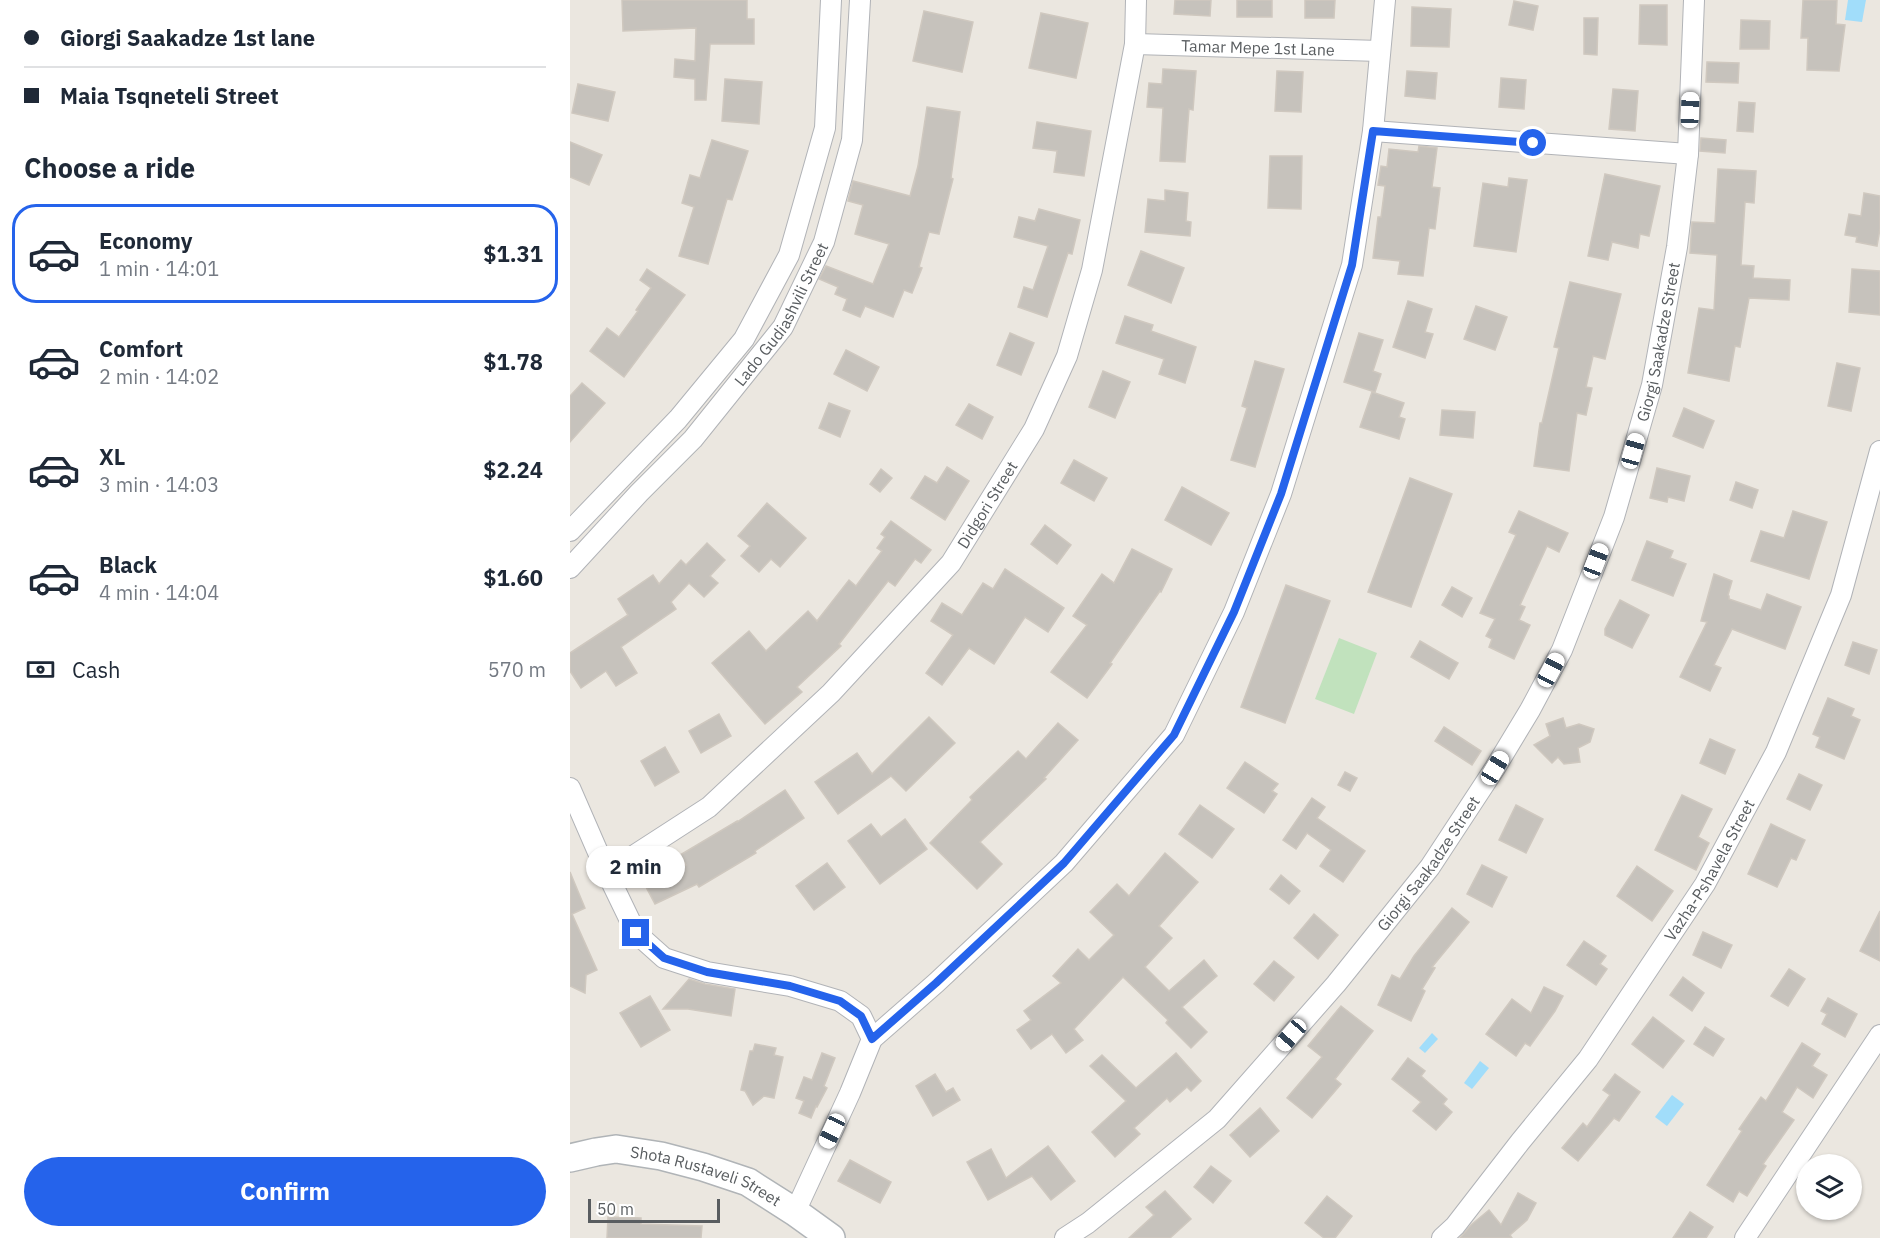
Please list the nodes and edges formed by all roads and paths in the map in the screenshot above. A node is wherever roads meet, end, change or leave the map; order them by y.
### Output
1 (831, 0) edge
2 (860, 0) edge
3 (1136, 0) edge
4 (1385, 0) edge
5 (1694, 0) edge
6 (1135, 44) junction
7 (1380, 51) junction
8 (826, 96) junction
9 (854, 96) junction
10 (1373, 131) junction
11 (1688, 154) junction
12 (1880, 451) edge
13 (623, 476) junction
14 (639, 493) junction
15 (574, 527) edge
16 (596, 540) junction
17 (570, 568) edge
18 (570, 788) edge
19 (608, 873) junction
20 (1880, 1035) edge
21 (872, 1039) junction
22 (570, 1158) edge
23 (795, 1212) junction
24 (1092, 1231) edge
25 (831, 1238) edge
26 (1065, 1238) edge
27 (1442, 1238) edge
28 (1744, 1238) edge

1 - 8 street, Lado Gudiashvili Street
2 - 9 street, Lado Gudiashvili Street
3 - 6 street, Didgori Street
4 - 7 street
5 - 11 street, Giorgi Saakadze Street
6 - 7 street, Tamar Mepe 1st Lane
6 - 19 street, Didgori Street
7 - 10 street
8 - 9 street
8 - 13 street, Lado Gudiashvili Street
9 - 14 street, Lado Gudiashvili Street
10 - 11 street
10 - 21 street
11 - 24 street, Giorgi Saakadze Street
12 - 27 street, Vazha-Pshavela Street
13 - 14 street
13 - 15 street, Lado Gudiashvili Street
14 - 16 street, Lado Gudiashvili Street
15 - 16 street
16 - 17 street, Lado Gudiashvili Street
18 - 19 street
19 - 21 street
20 - 28 street
21 - 23 street
22 - 23 main road, Shota Rustaveli Street
23 - 25 main road, Shota Rustaveli Street
24 - 26 street, Giorgi Saakadze Street

